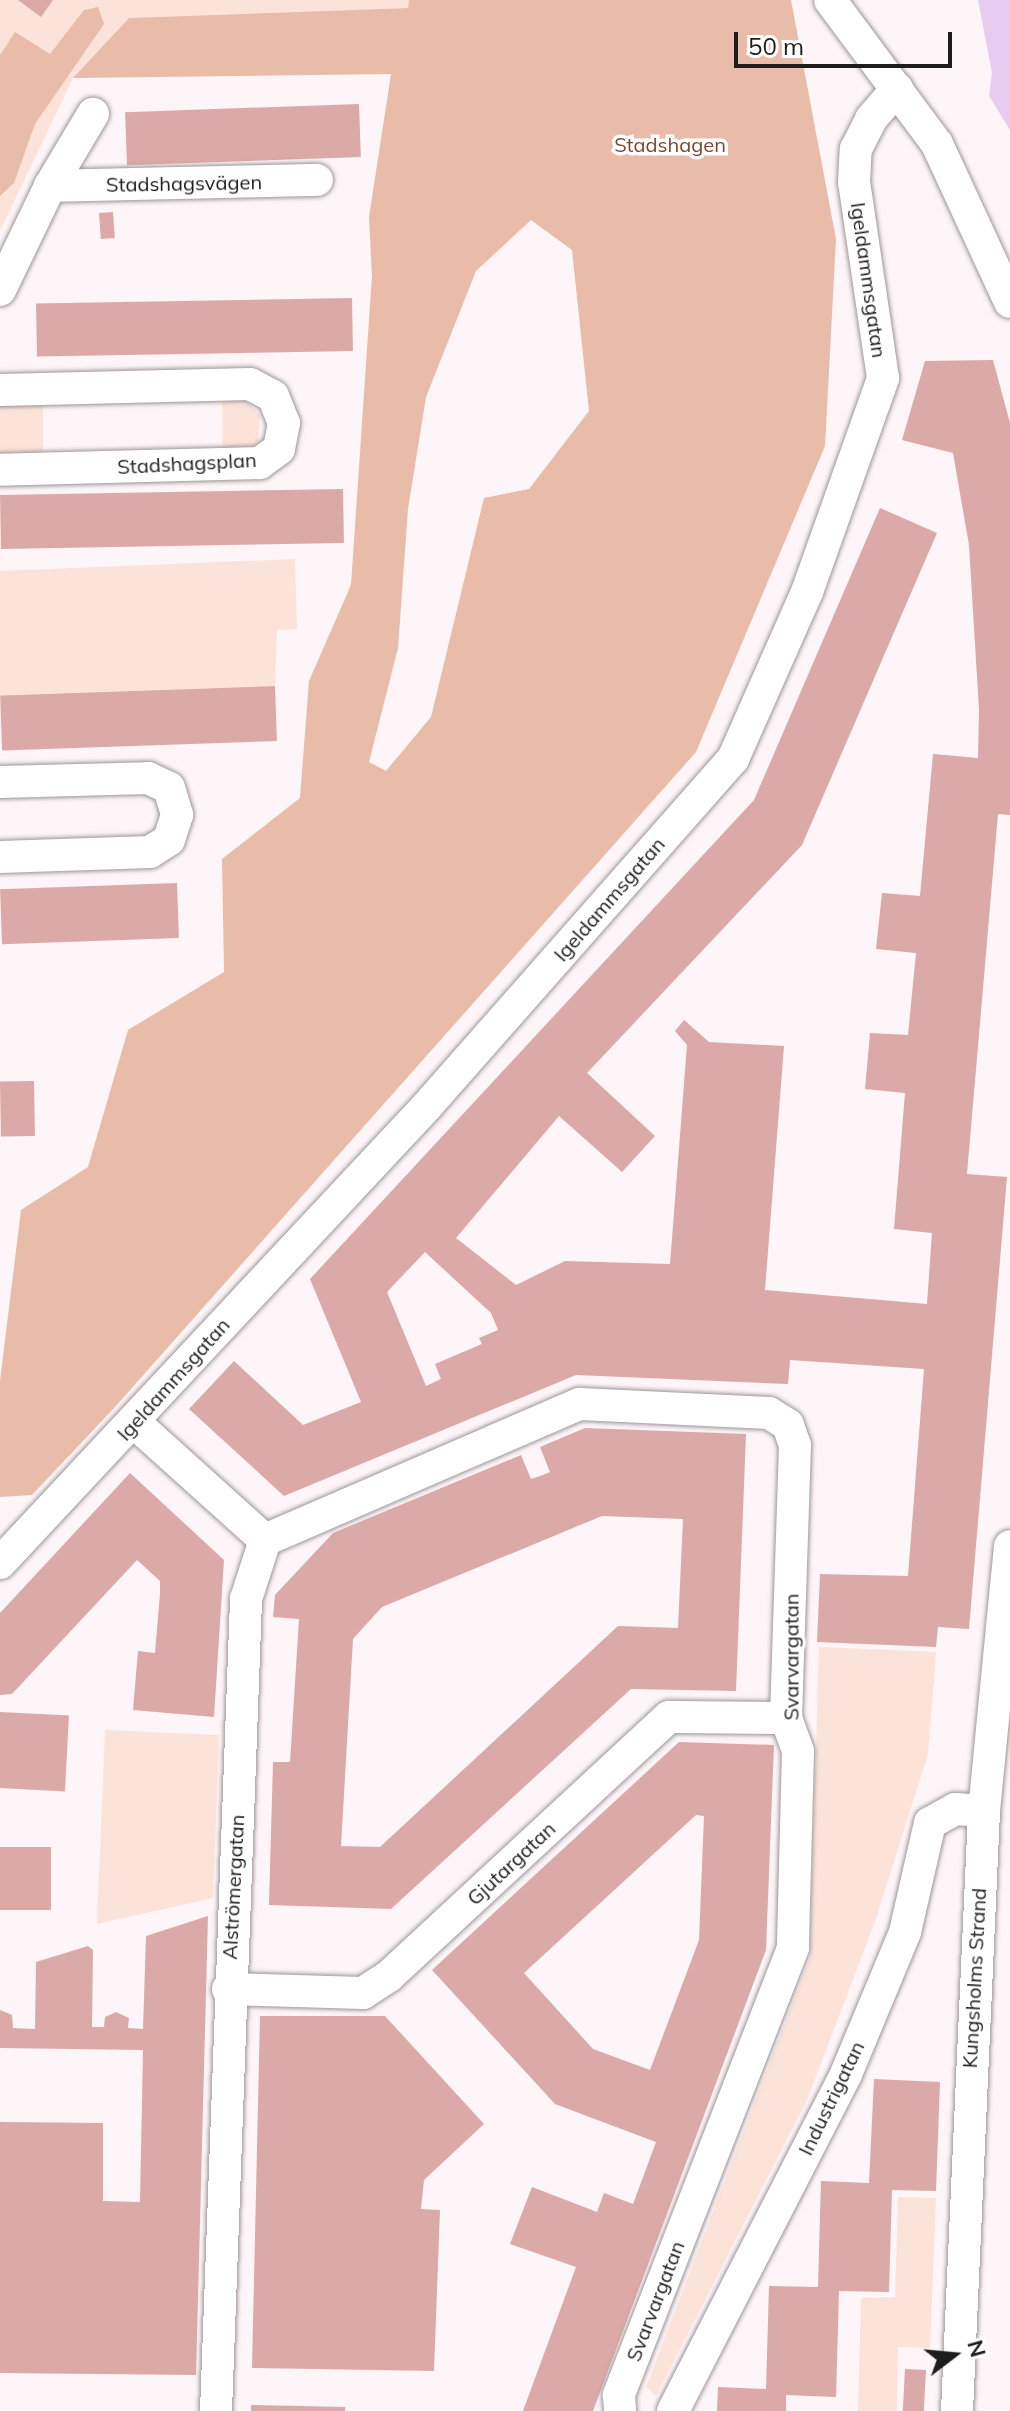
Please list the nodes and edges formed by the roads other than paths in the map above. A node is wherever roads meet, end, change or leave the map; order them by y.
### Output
1 (830, 0) edge
2 (897, 89) junction
3 (93, 114) dead end
4 (317, 180) dead end
5 (50, 186) junction
6 (0, 290) edge
7 (1010, 302) edge
8 (0, 390) edge
9 (0, 470) edge
10 (0, 782) edge
11 (0, 857) edge
12 (135, 1423) junction
13 (265, 1540) junction
14 (1010, 1546) edge
15 (0, 1563) edge
16 (786, 1718) junction
17 (984, 1811) junction
18 (228, 1989) junction
19 (216, 2411) edge
20 (620, 2411) edge
21 (673, 2411) edge
22 (957, 2411) edge

1 - 2 street
2 - 7 street
2 - 12 street, Igeldammsgatan
3 - 5 street
4 - 5 street, Stadshagsvägen
5 - 6 street
8 - 9 street, Stadshagsplan
10 - 11 street
12 - 13 street
12 - 15 street, Igeldammsgatan
13 - 16 street, Svarvargatan
13 - 18 street, Alströmergatan
14 - 17 street, Kungsholms Strand
16 - 18 street, Gjutargatan
16 - 20 street, Svarvargatan
17 - 21 street, Industrigatan
17 - 22 street, Kungsholms Strand
18 - 19 street, Alströmergatan

